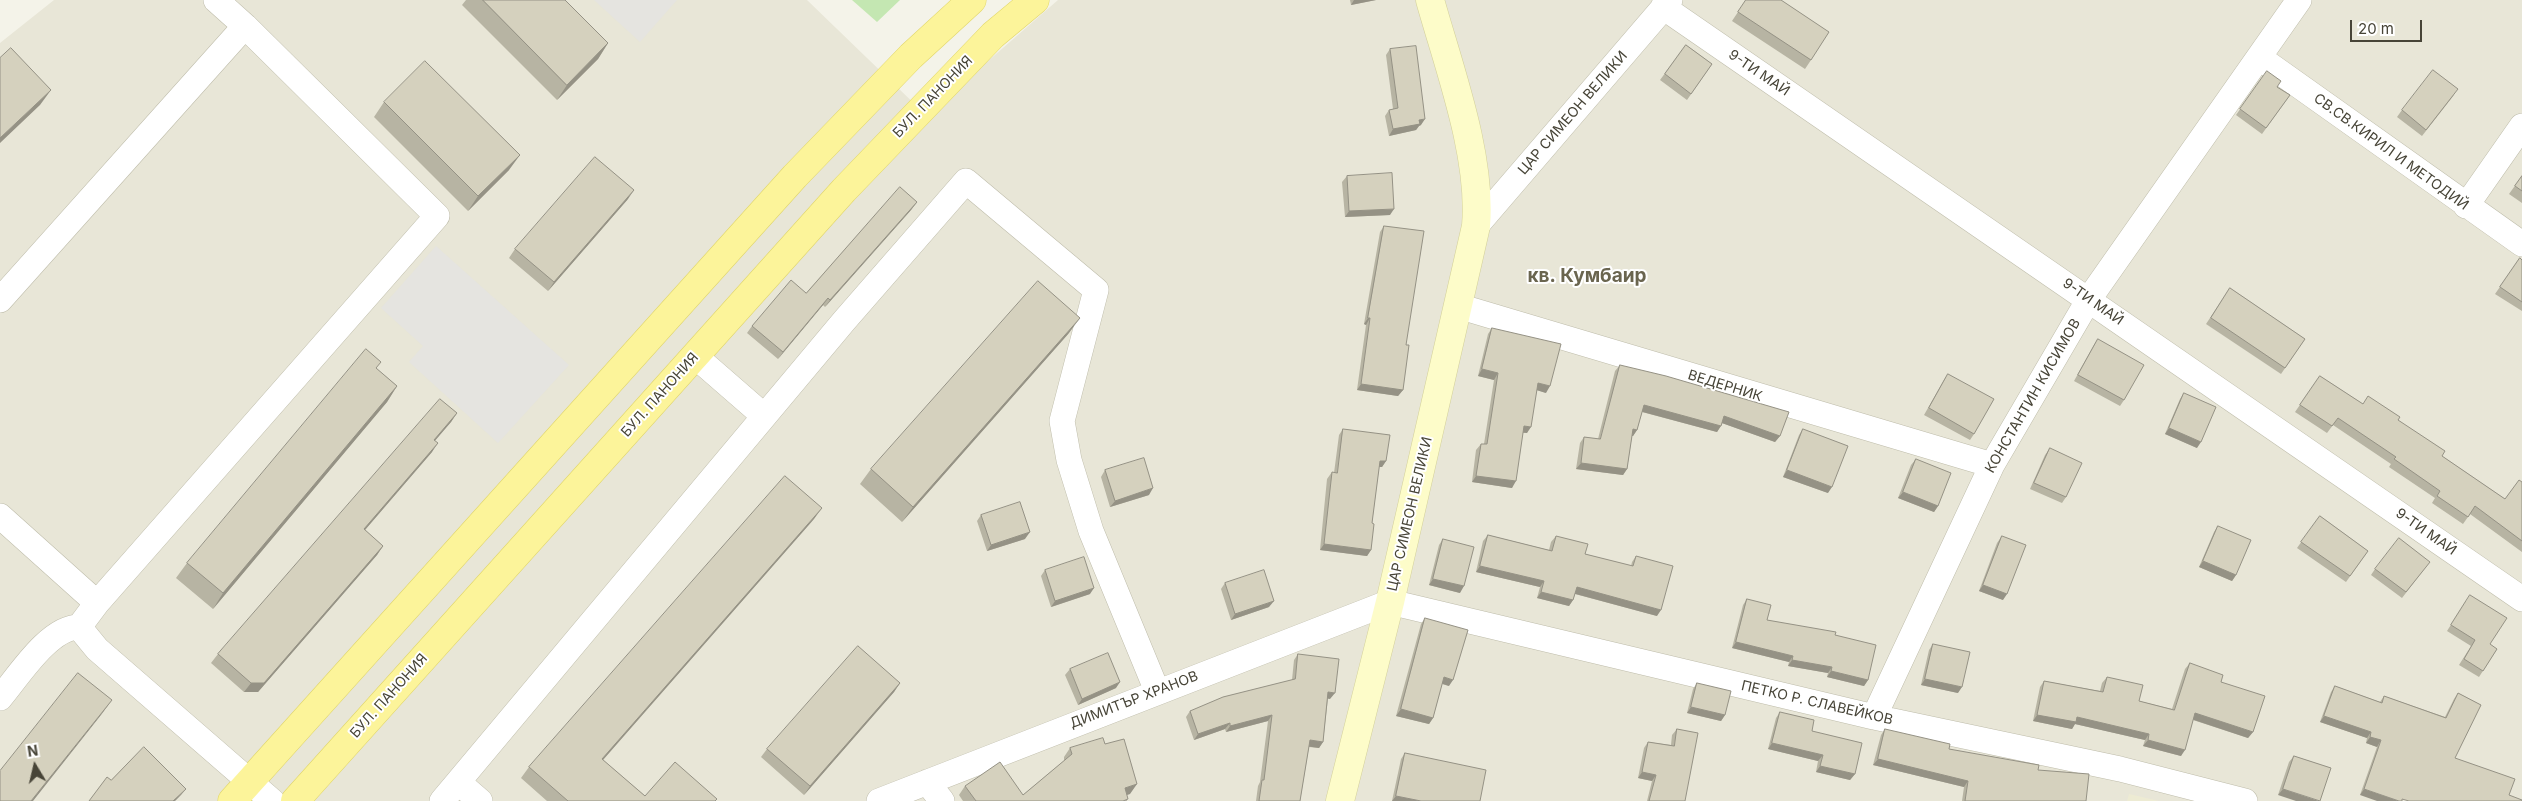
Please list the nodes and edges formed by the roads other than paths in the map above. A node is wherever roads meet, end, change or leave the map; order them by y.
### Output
1 (216, 0) edge
2 (972, 0) edge
3 (1035, 0) edge
4 (1430, 0) edge
5 (2299, 0) edge
6 (1666, 3) edge
7 (245, 26) junction
8 (2260, 58) junction
9 (2522, 126) edge
10 (2466, 206) junction
11 (1476, 226) junction
12 (2522, 244) edge
13 (2088, 299) junction
14 (0, 300) edge
15 (1458, 306) junction
16 (695, 356) junction
17 (764, 416) junction
18 (1992, 465) junction
19 (0, 516) edge
20 (2522, 599) edge
21 (1390, 602) junction
22 (97, 603) junction
23 (79, 627) junction
24 (1157, 691) junction
25 (0, 698) edge
26 (1874, 717) junction
27 (458, 782) junction
28 (927, 782) junction
29 (240, 791) edge
30 (272, 801) edge
31 (295, 801) edge
32 (442, 801) edge
33 (480, 801) edge
34 (879, 801) edge
35 (942, 801) edge
36 (1340, 801) edge
37 (2246, 801) edge

1 - 7 street
2 - 29 main road
3 - 16 main road, БУЛ. ПАНОНИЯ
4 - 11 main road, ЦАР СИМЕОН ВЕЛИКИ
5 - 8 street, КОНСТАНТИН КИСИМОВ
6 - 11 street, ЦАР СИМЕОН ВЕЛИКИ
6 - 13 street, 9-ТИ МАЙ
7 - 14 street
7 - 22 street
8 - 10 street, СВ.СВ.КИРИЛ И МЕТОДИЙ
8 - 13 street, КОНСТАНТИН КИСИМОВ
9 - 10 street
10 - 12 street, СВ.СВ.КИРИЛ И МЕТОДИЙ
11 - 15 main road, ЦАР СИМЕОН ВЕЛИКИ
13 - 18 street, КОНСТАНТИН КИСИМОВ
13 - 20 street, 9-ТИ МАЙ
15 - 18 street, ВЕДЕРНИК
15 - 21 main road, ЦАР СИМЕОН ВЕЛИКИ
16 - 17 street
16 - 31 main road, БУЛ. ПАНОНИЯ
17 - 24 street
17 - 27 street
18 - 26 street, КОНСТАНТИН КИСИМОВ
19 - 22 street
21 - 24 street, ДИМИТЪР ХРАНОВ
21 - 26 street, ПЕТКО Р. СЛАВЕЙКОВ
21 - 36 main road, ЦАР СИМЕОН ВЕЛИКИ
22 - 23 street
23 - 25 street
23 - 29 street
24 - 28 street, ДИМИТЪР ХРАНОВ
26 - 37 street, ПЕТКО Р. СЛАВЕЙКОВ
27 - 32 street
27 - 33 street
28 - 34 street, ДИМИТЪР ХРАНОВ
28 - 35 street
29 - 30 street

